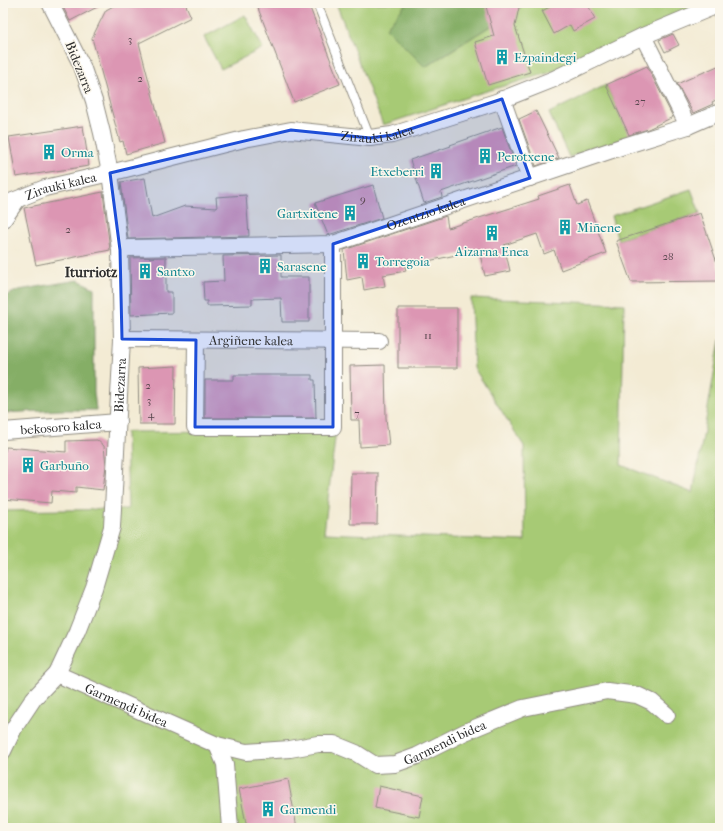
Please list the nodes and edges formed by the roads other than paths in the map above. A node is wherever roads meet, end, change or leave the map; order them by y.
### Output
1 (50, 3) edge
2 (316, 3) edge
3 (720, 4) edge
4 (643, 36) junction
5 (502, 99) junction
6 (720, 112) edge
7 (688, 126) junction
8 (370, 138) junction
9 (110, 173) junction
10 (530, 178) junction
11 (18, 198) junction
12 (3, 205) edge
13 (3, 220) edge
14 (333, 244) junction
15 (120, 250) junction
16 (122, 339) junction
17 (196, 340) junction
18 (332, 341) junction
19 (379, 341) dead end
20 (118, 422) junction
21 (3, 431) edge
22 (57, 674) junction
23 (667, 715) dead end
24 (217, 745) junction
25 (3, 751) edge
26 (230, 828) edge

1 - 9 street, Bidezarra
2 - 8 lane
3 - 4 street, Zirauki kalea
4 - 5 street, Zirauki kalea
4 - 7 street
5 - 8 street, Zirauki kalea
5 - 10 street
6 - 7 street, Ozentzio kalea
7 - 10 street, Ozentzio kalea
8 - 9 street, Zirauki kalea
9 - 11 street, Zirauki kalea
9 - 15 street, Bidezarra
10 - 14 street, Ozentzio kalea
11 - 12 street, Zirauki kalea
11 - 13 street, Zirauki kalea
14 - 15 street, Ozentzio kalea
14 - 18 street
15 - 16 street, Bidezarra
16 - 17 street, Argiñene kalea
16 - 20 street, Bidezarra
17 - 18 street, Argiñene kalea
17 - 18 street
18 - 19 street, Argiñene kalea
20 - 21 street, bekosoro kalea
20 - 22 street, Bidezarra
22 - 24 street, Garmendi bidea
22 - 25 street, Bidezarra
23 - 24 street, Garmendi bidea
24 - 26 street

